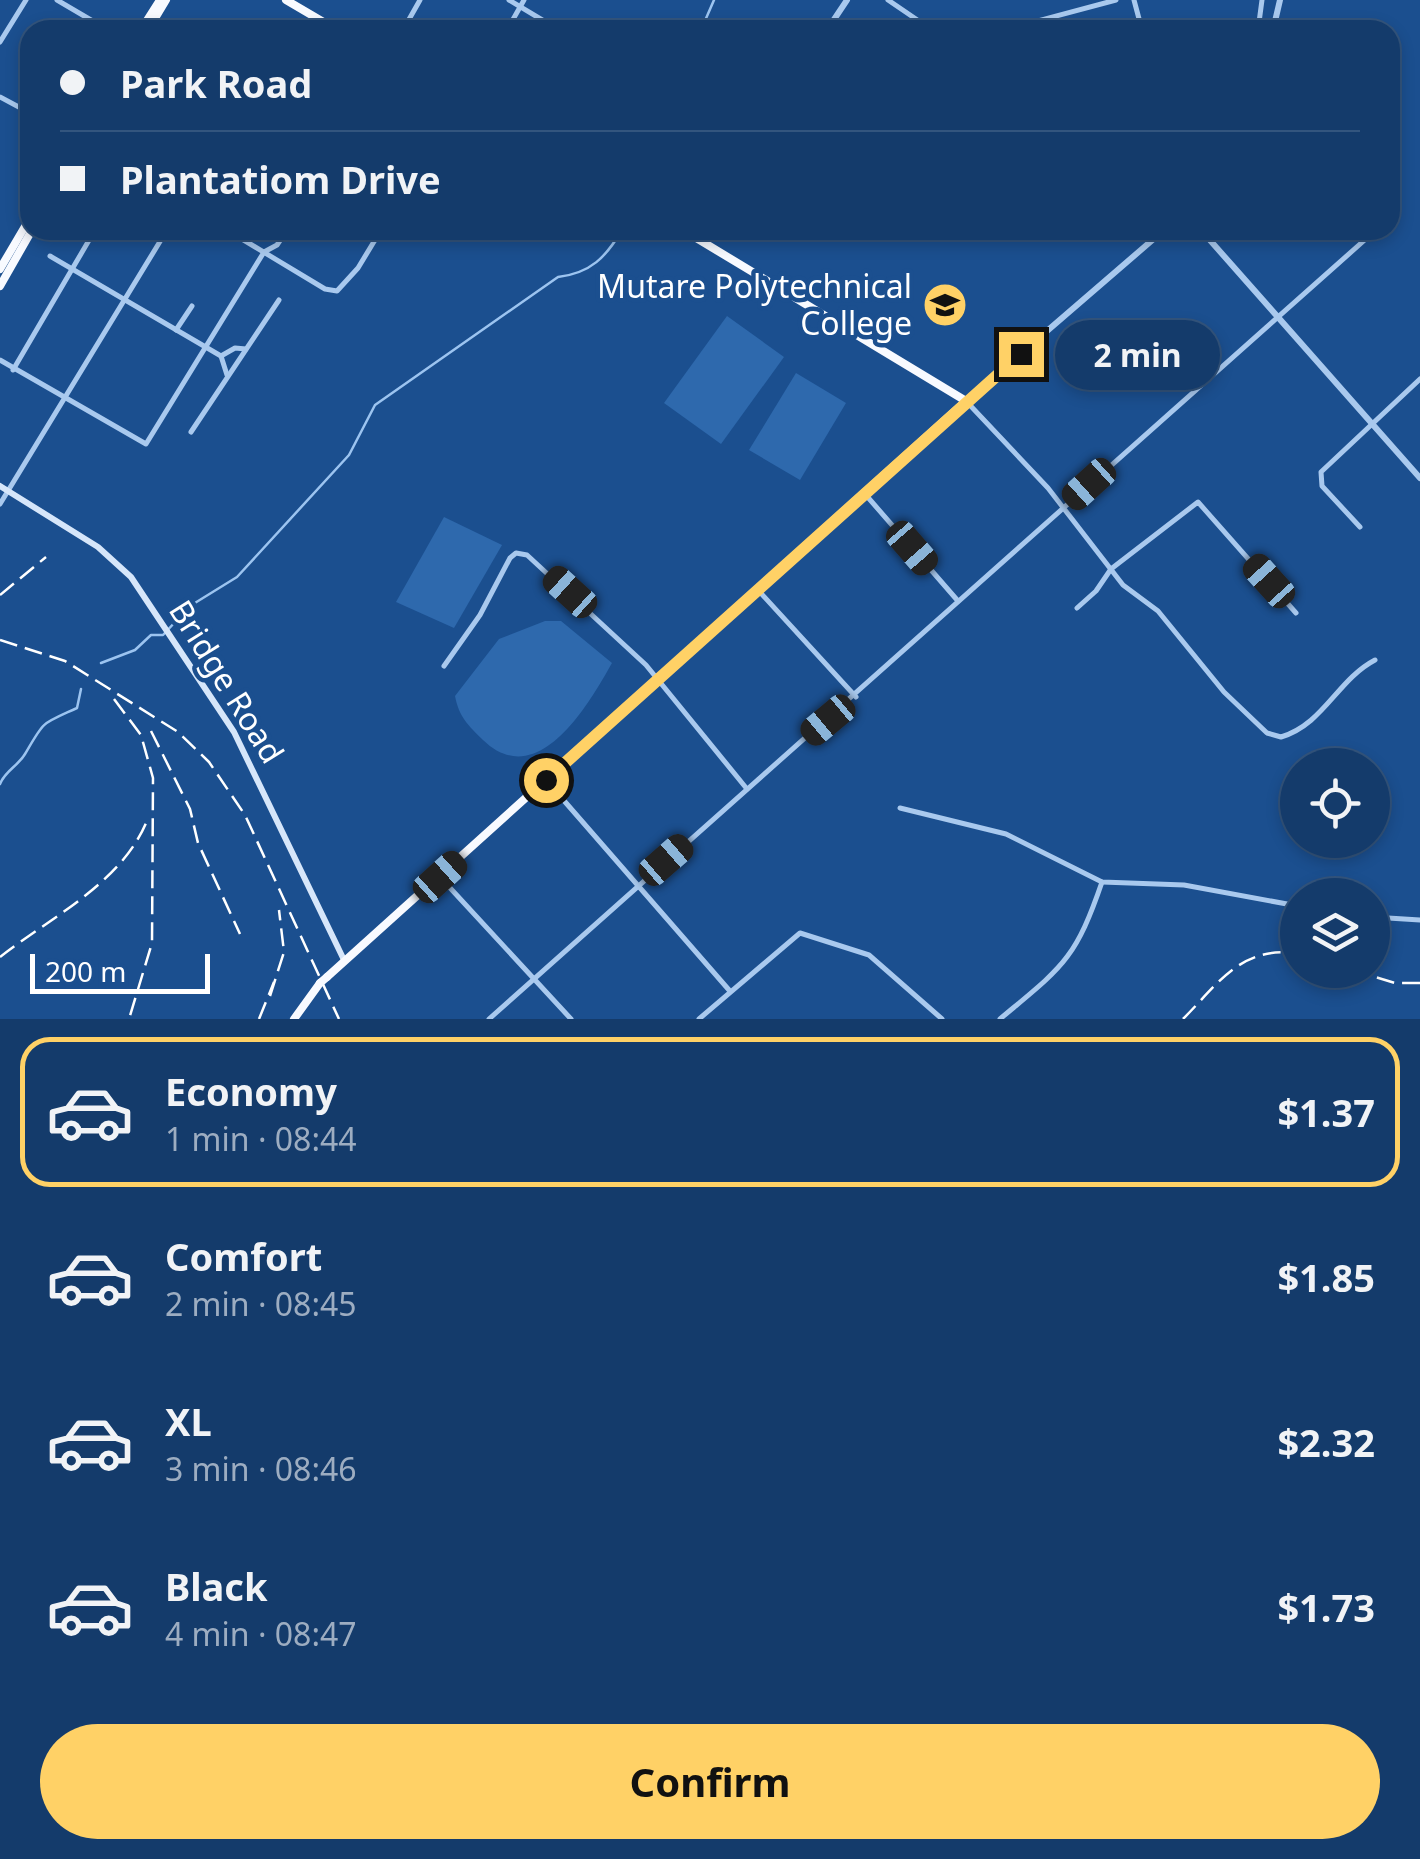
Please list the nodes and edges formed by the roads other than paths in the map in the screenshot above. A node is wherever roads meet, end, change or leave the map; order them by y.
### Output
1 (26, 0) edge
2 (57, 0) edge
3 (163, 0) edge
4 (286, 0) edge
5 (509, 0) edge
6 (888, 0) edge
7 (1116, 0) edge
8 (522, 3) edge
9 (91, 20) edge
10 (148, 20) edge
11 (320, 20) edge
12 (545, 20) edge
13 (917, 20) edge
14 (1041, 20) edge
15 (0, 42) edge
16 (20, 235) edge
17 (26, 240) edge
18 (90, 240) edge
19 (161, 240) edge
20 (243, 240) edge
21 (280, 240) edge
22 (375, 240) edge
23 (702, 240) edge
24 (1152, 240) edge
25 (1210, 240) edge
26 (1365, 240) edge
27 (264, 252) junction
28 (50, 256) dead end
29 (0, 269) edge
30 (73, 271) junction
31 (0, 286) edge
32 (279, 300) dead end
33 (124, 302) junction
34 (192, 306) dead end
35 (1278, 316) junction
36 (176, 330) junction
37 (207, 347) junction
38 (246, 349) junction
39 (221, 356) junction
40 (0, 360) edge
41 (13, 370) junction
42 (227, 375) junction
43 (1420, 380) edge
44 (64, 400) junction
45 (966, 401) junction
46 (1372, 422) junction
47 (191, 432) dead end
48 (1420, 478) edge
49 (0, 486) edge
50 (9, 492) junction
51 (865, 494) junction
52 (0, 504) edge
53 (1062, 509) junction
54 (1360, 527) dead end
55 (1111, 569) junction
56 (758, 590) junction
57 (958, 602) junction
58 (1077, 608) dead end
59 (1296, 614) dead end
60 (1375, 660) dead end
61 (444, 666) dead end
62 (656, 681) junction
63 (856, 696) junction
64 (546, 780) junction
65 (747, 789) junction
66 (900, 808) dead end
67 (440, 877) junction
68 (1102, 882) junction
69 (640, 884) junction
70 (1280, 903) edge
71 (1390, 918) edge
72 (1420, 920) edge
73 (344, 960) junction
74 (535, 977) junction
75 (729, 990) junction
76 (294, 1019) edge
77 (488, 1019) edge
78 (571, 1019) edge
79 (698, 1019) edge
80 (942, 1019) edge
81 (1000, 1019) edge

1 - 15 street
2 - 9 street
3 - 10 highway
4 - 11 highway
5 - 8 street
6 - 13 street
7 - 14 street
8 - 12 street
16 - 29 highway
17 - 31 highway
18 - 30 street
19 - 33 street
20 - 27 street
21 - 27 street
22 - 27 street
23 - 45 highway
24 - 45 street
25 - 35 street
26 - 35 street
27 - 37 street
28 - 30 street
30 - 33 street
30 - 41 street
32 - 38 street
33 - 36 street
33 - 44 street
34 - 36 street
35 - 46 street
35 - 53 street
36 - 37 street
37 - 39 street
37 - 44 street
38 - 39 street
38 - 42 street
39 - 42 street
40 - 41 street
41 - 44 street
42 - 47 street
43 - 46 street
44 - 50 street
45 - 51 highway
45 - 53 street
46 - 48 street
46 - 54 street
49 - 50 main road, Bridge Road
50 - 52 street
50 - 73 main road, Bridge Road
51 - 56 highway
51 - 57 street
53 - 55 street
53 - 57 street
55 - 58 street
55 - 59 street
55 - 60 street
56 - 62 highway
56 - 63 street
57 - 63 street
61 - 62 street
62 - 64 highway
62 - 65 street
63 - 65 street
64 - 67 highway
64 - 69 street
65 - 69 street
66 - 68 street
67 - 73 highway
67 - 74 street
68 - 70 street
68 - 81 street
69 - 74 street
69 - 75 street
71 - 72 street
73 - 76 highway
74 - 77 street
74 - 78 street
75 - 79 street
75 - 80 street

